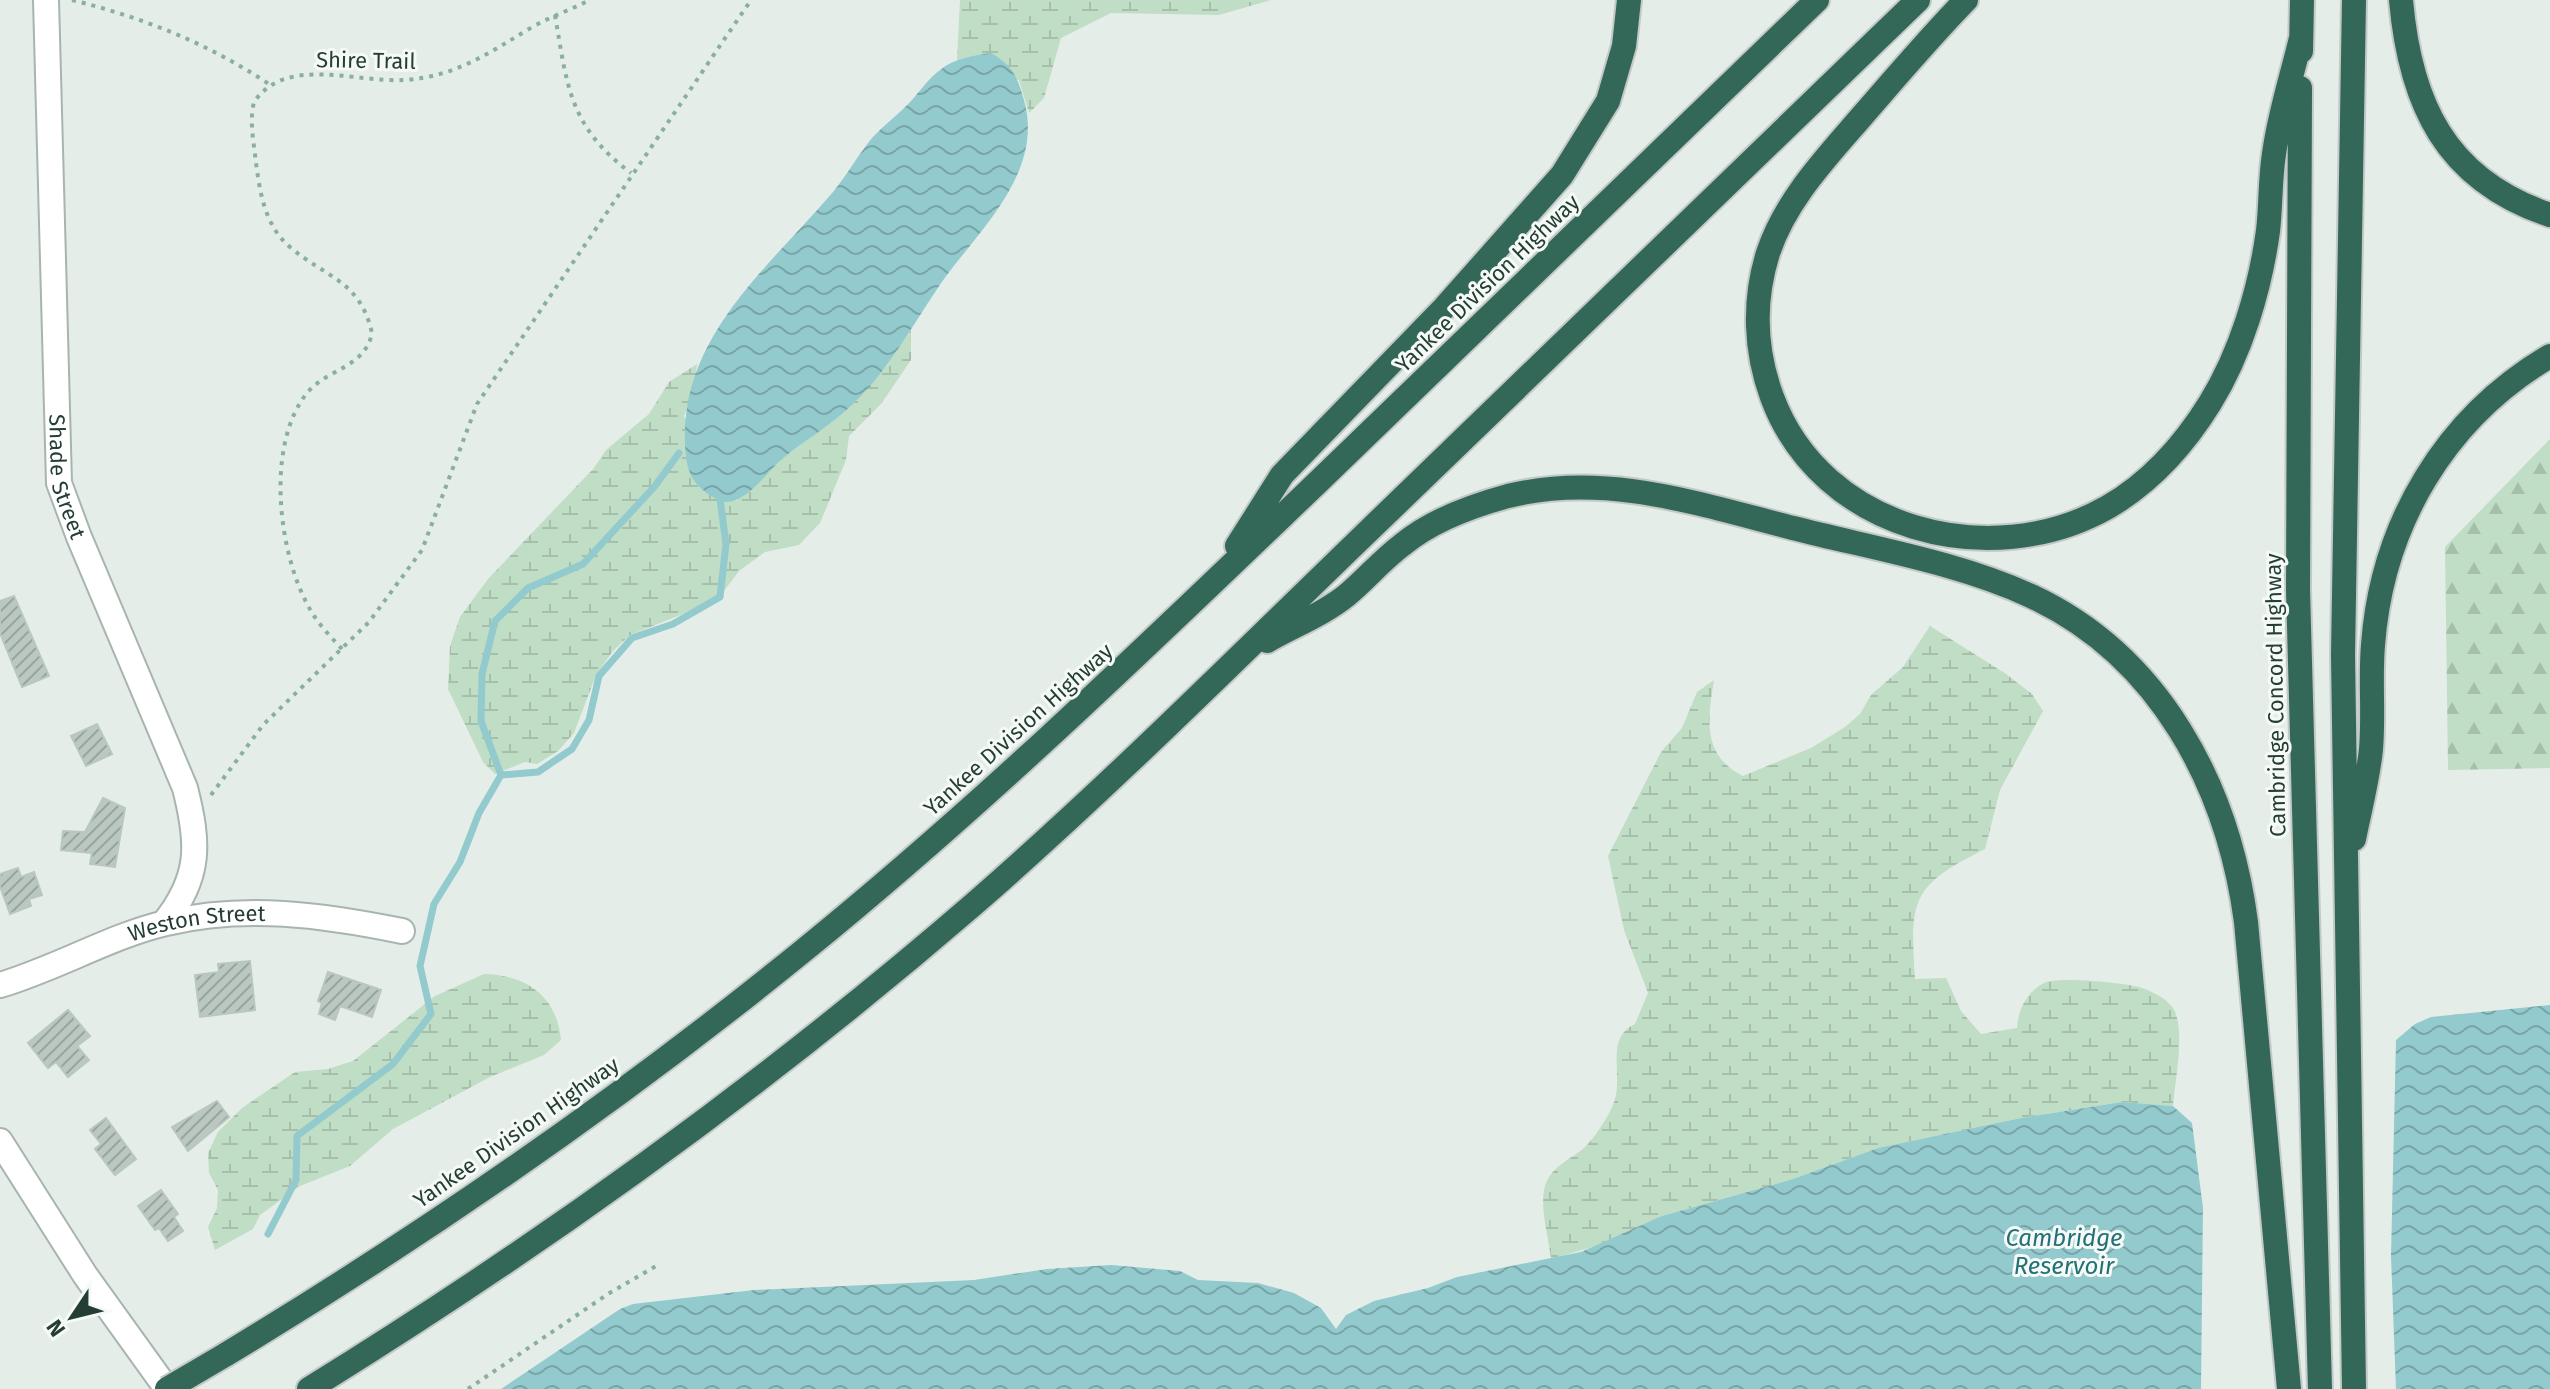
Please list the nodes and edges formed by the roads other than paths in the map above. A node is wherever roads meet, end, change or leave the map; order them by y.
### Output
1 (46, 0) edge
2 (1629, 0) edge
3 (1817, 0) edge
4 (1918, 0) edge
5 (1966, 0) edge
6 (2302, 0) edge
7 (2354, 0) edge
8 (2401, 0) edge
9 (2301, 38) junction
10 (2550, 215) edge
11 (2550, 356) edge
12 (1216, 580) junction
13 (1237, 658) junction
14 (2344, 896) junction
15 (164, 923) junction
16 (402, 931) dead end
17 (0, 985) edge
18 (0, 1141) edge
19 (2351, 1258) junction
20 (167, 1389) edge
21 (309, 1389) edge
22 (2289, 1389) edge
23 (2320, 1389) edge
24 (2354, 1389) edge
25 (2368, 1389) edge

1 - 15 street, Shade Street
2 - 12 highway
3 - 12 highway, Yankee Division Highway
4 - 13 highway
5 - 9 highway
6 - 9 highway, Cambridge Concord Highway
7 - 14 highway
8 - 10 highway
9 - 23 highway, Cambridge Concord Highway
11 - 14 highway
12 - 20 highway, Yankee Division Highway, bridge
13 - 21 highway
13 - 22 highway
14 - 19 highway
15 - 16 street, Weston Street
15 - 17 street, Weston Street
18 - 20 street
19 - 24 highway
19 - 25 highway

